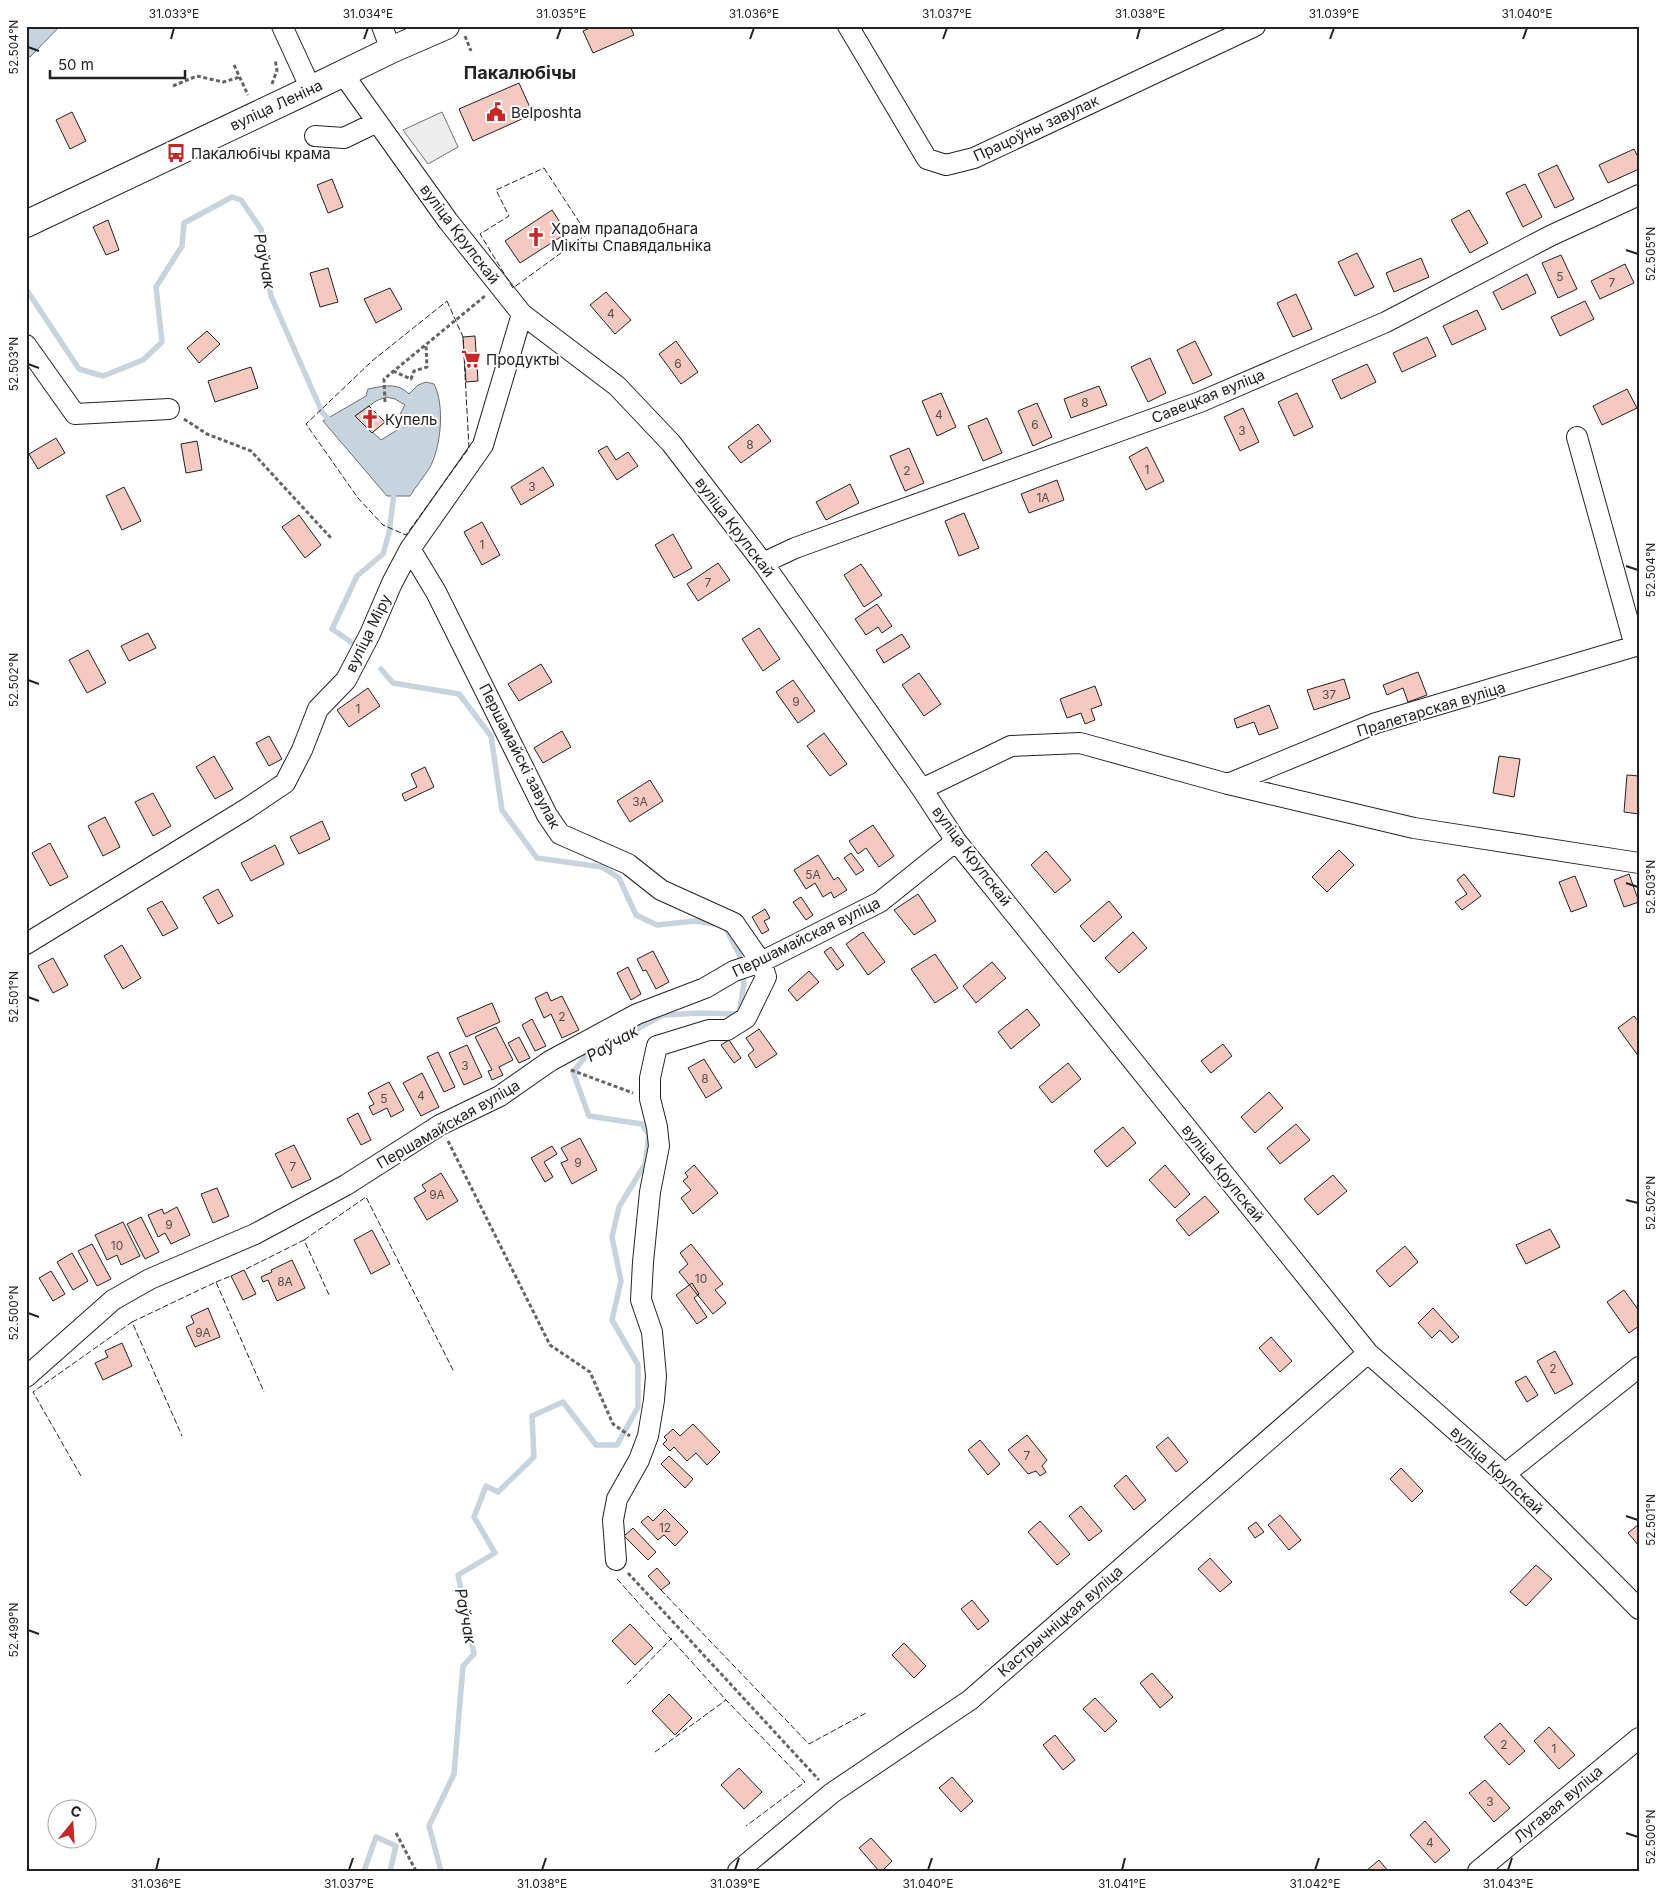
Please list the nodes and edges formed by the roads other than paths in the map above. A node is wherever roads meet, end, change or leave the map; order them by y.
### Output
1 (446, 26) edge
2 (848, 26) edge
3 (1255, 26) edge
4 (285, 33) edge
5 (386, 38) edge
6 (343, 74) junction
7 (311, 89) junction
8 (377, 122) junction
9 (315, 136) dead end
10 (1639, 195) edge
11 (31, 222) edge
12 (522, 314) junction
13 (26, 344) edge
14 (169, 409) road end
15 (1577, 437) dead end
16 (410, 549) junction
17 (763, 563) junction
18 (1637, 646) edge
19 (1228, 784) junction
20 (922, 789) junction
21 (956, 841) junction
22 (1639, 863) edge
23 (26, 944) edge
24 (749, 966) junction
25 (1368, 1353) junction
26 (1639, 1367) edge
27 (26, 1377) edge
28 (1505, 1474) junction
29 (616, 1560) road end
30 (1639, 1609) edge
31 (1639, 1738) edge
32 (738, 1871) edge
33 (1478, 1871) edge

1 - 5 main road, вуліца Леніна
2 - 3 street, Працоўны завулак
4 - 7 street
5 - 6 main road, вуліца Леніна
6 - 7 main road, вуліца Леніна
6 - 8 street, вуліца Крупскай
7 - 11 main road, вуліца Леніна
8 - 9 street
8 - 12 street, вуліца Крупскай
10 - 17 street, Савецкая вуліца
12 - 16 street, вуліца Міру
12 - 17 street, вуліца Крупскай
13 - 14 street
15 - 18 street
16 - 23 street, вуліца Міру
16 - 24 street, Першамайскі завулак
17 - 20 street, вуліца Крупскай
18 - 19 street, Пралетарская вуліца
19 - 20 street
19 - 22 street
20 - 21 street, вуліца Крупскай
21 - 24 street, Першамайская вуліца
21 - 25 street, вуліца Крупскай
24 - 27 street, Першамайская вуліца
24 - 29 street
25 - 28 street, вуліца Крупскай
25 - 32 street, Кастрычніцкая вуліца
26 - 28 street
28 - 30 street, вуліца Крупскай
31 - 33 street, Лугавая вуліца

